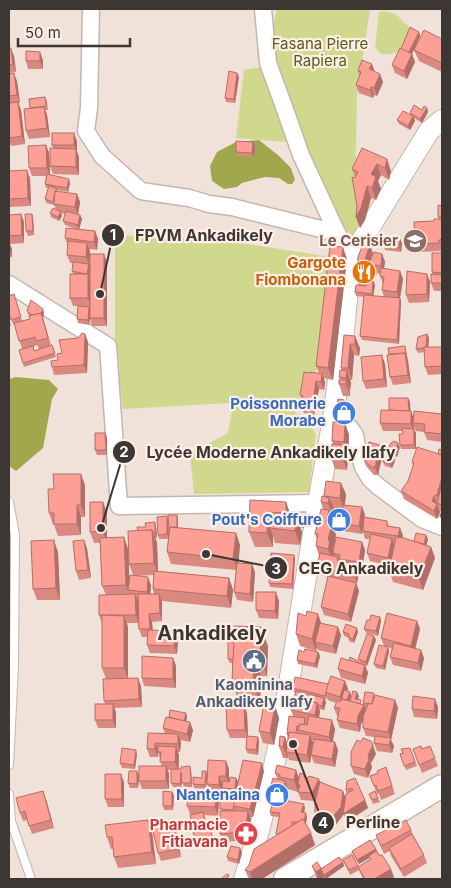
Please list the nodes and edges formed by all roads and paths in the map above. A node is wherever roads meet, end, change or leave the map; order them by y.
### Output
1 (91, 9) edge
2 (263, 9) edge
3 (442, 120) edge
4 (337, 233) junction
5 (351, 258) junction
6 (9, 284) edge
7 (333, 418) junction
8 (9, 502) edge
9 (318, 504) junction
10 (442, 528) edge
11 (9, 765) edge
12 (442, 786) edge
13 (9, 794) edge
14 (31, 879) edge
15 (244, 879) edge
16 (285, 879) edge

1 - 4 street
2 - 4 street
3 - 5 street
4 - 5 street
5 - 7 street
6 - 9 street
7 - 9 street
7 - 10 street
8 - 11 lane
9 - 15 street
12 - 16 main road
13 - 14 lane

